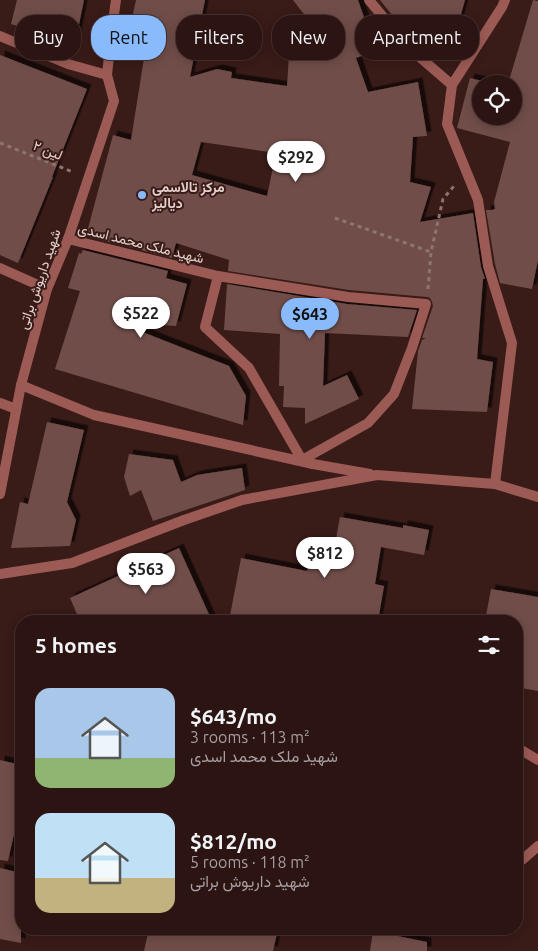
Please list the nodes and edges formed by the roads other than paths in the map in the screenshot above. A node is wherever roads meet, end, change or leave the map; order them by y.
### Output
1 (116, 0) edge
2 (369, 0) edge
3 (505, 0) edge
4 (0, 36) edge
5 (106, 75) junction
6 (452, 85) junction
7 (68, 239) junction
8 (0, 268) edge
9 (218, 276) junction
10 (47, 289) junction
11 (20, 385) junction
12 (0, 402) edge
13 (16, 409) junction
14 (302, 460) junction
15 (313, 464) junction
16 (377, 475) junction
17 (496, 484) junction
18 (0, 494) edge
19 (538, 497) edge
20 (0, 574) edge
21 (523, 751) edge
22 (538, 760) edge
23 (538, 846) edge
24 (523, 859) edge

1 - 5 street, شهید داریوش براتی
2 - 6 street
3 - 6 street
4 - 5 street
5 - 7 street, شهید داریوش براتی
6 - 17 street
7 - 9 street, شهید ملک محمد اسدی
7 - 10 street, شهید داریوش براتی
8 - 10 street
9 - 14 street, شهید ملک محمد اسدی
9 - 14 street
10 - 11 street, شهید داریوش براتی
11 - 13 street, شهید داریوش براتی
11 - 15 street
12 - 13 street
13 - 18 street, شهید داریوش براتی
14 - 15 street
15 - 16 street
16 - 17 street
16 - 20 street
17 - 19 street
21 - 22 street
23 - 24 street

